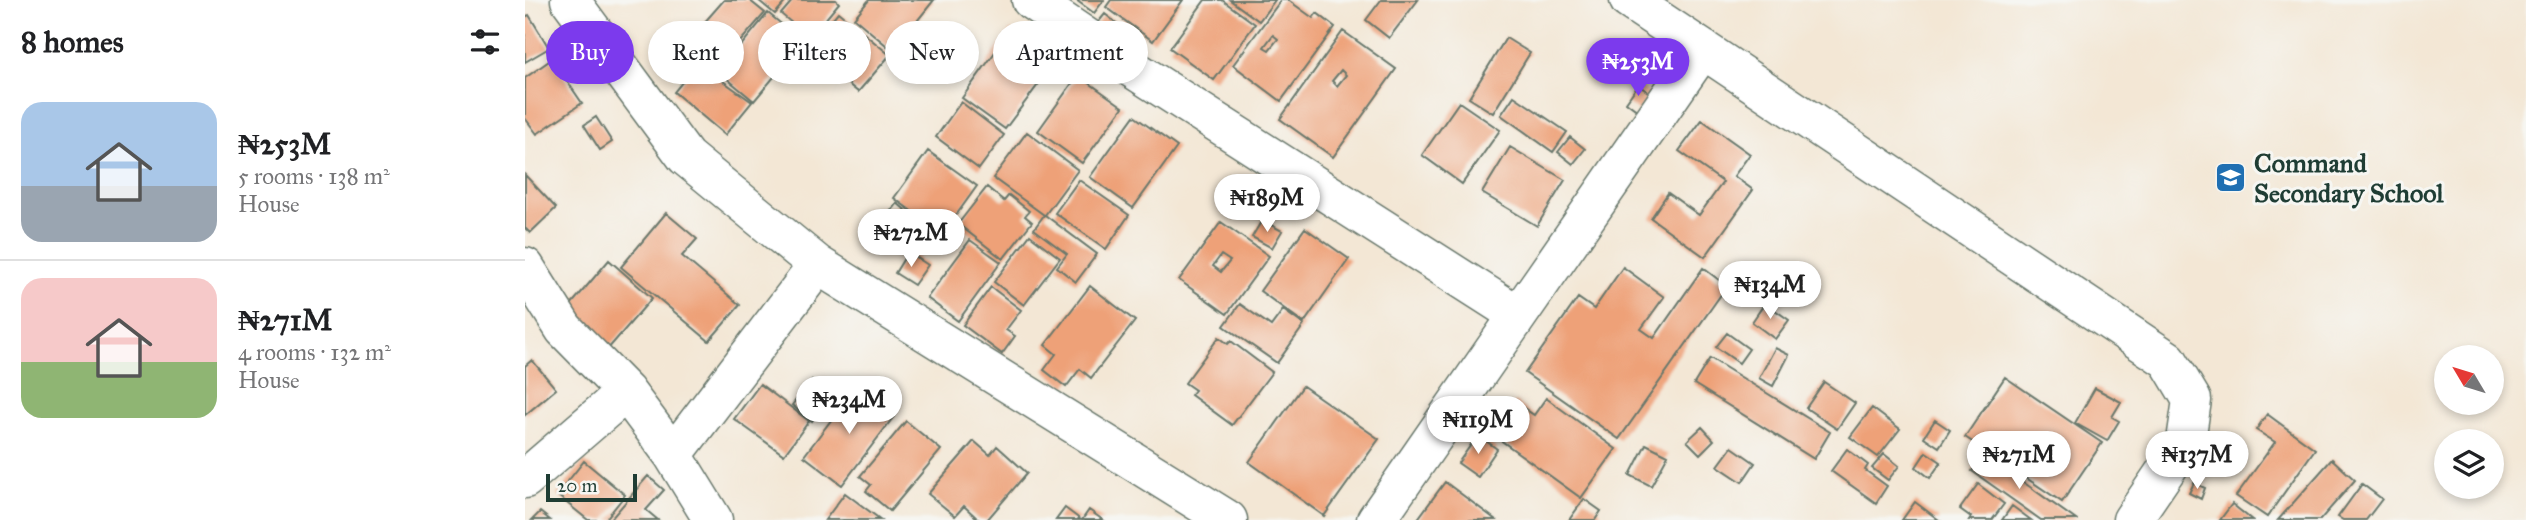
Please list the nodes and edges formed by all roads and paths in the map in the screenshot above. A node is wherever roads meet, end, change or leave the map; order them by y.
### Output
1 (570, 0) edge
2 (1031, 0) edge
3 (1629, 0) edge
4 (1703, 49) junction
5 (818, 265) junction
6 (525, 267) edge
7 (1518, 315) junction
8 (626, 392) junction
9 (673, 455) junction
10 (525, 479) edge
11 (713, 520) edge
12 (1228, 520) edge
13 (1376, 520) edge
14 (2132, 520) edge

1 - 5 street
2 - 7 street
3 - 4 street
4 - 7 street
4 - 14 street
5 - 9 street
5 - 12 street
6 - 8 street
7 - 13 street
8 - 9 street
8 - 10 street
9 - 11 street

